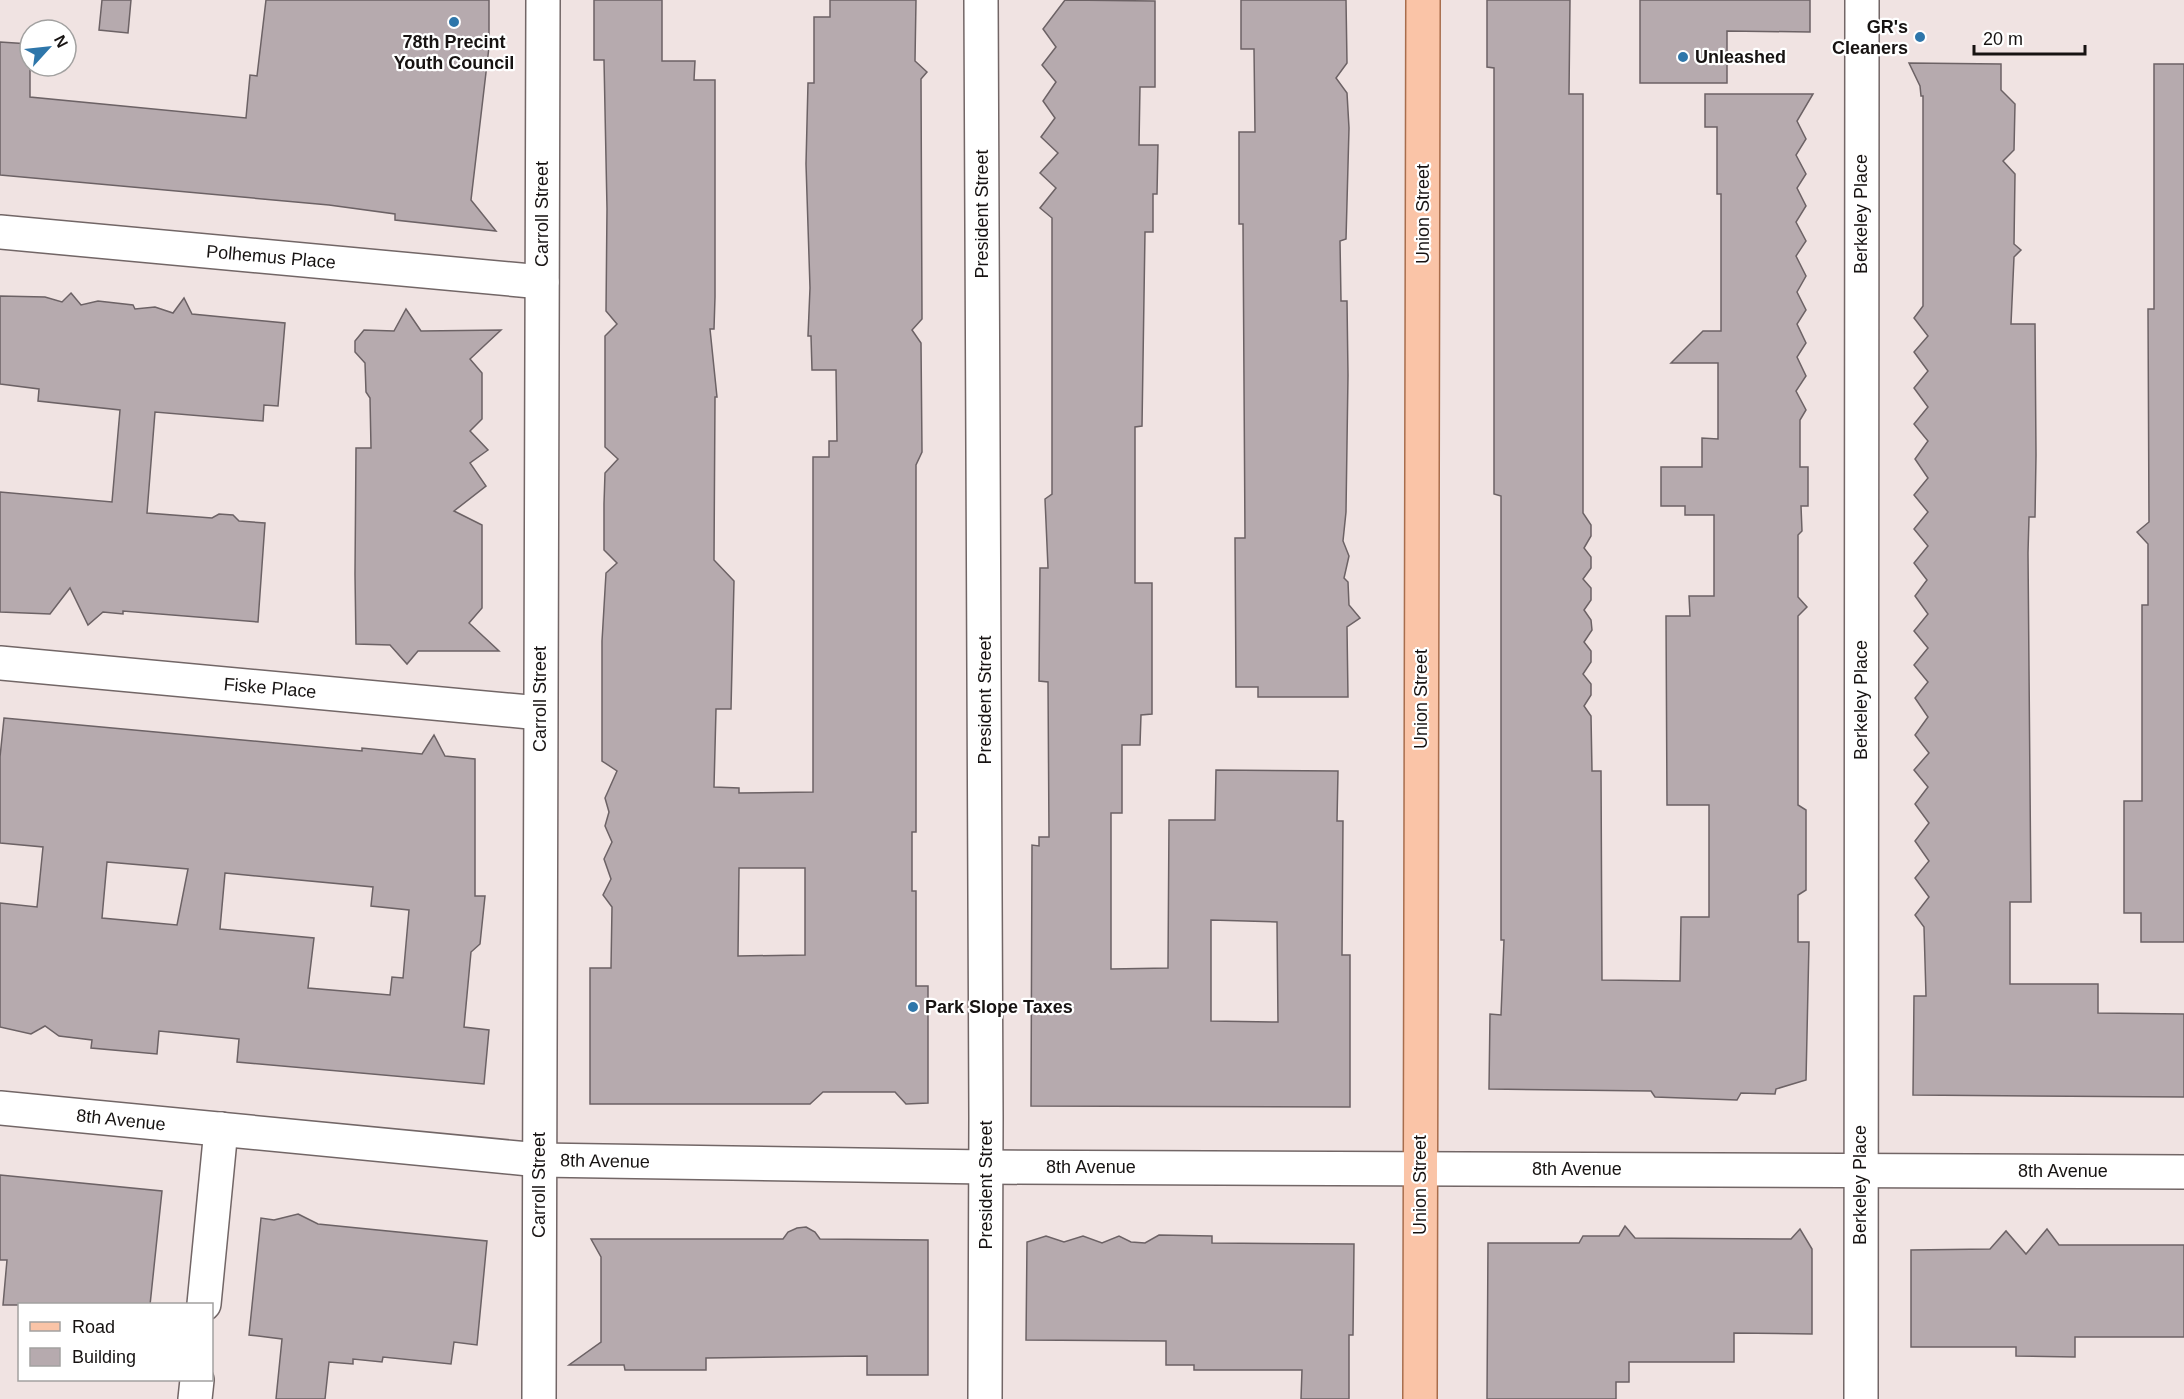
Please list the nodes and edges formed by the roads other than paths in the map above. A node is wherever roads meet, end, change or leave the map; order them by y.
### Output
1 (543, 0) edge
2 (981, 0) edge
3 (1423, 0) edge
4 (1862, 0) edge
5 (0, 232) edge
6 (542, 282) junction
7 (0, 663) edge
8 (540, 713) junction
9 (0, 1108) edge
10 (221, 1129) junction
11 (539, 1160) junction
12 (987, 1167) junction
13 (1420, 1169) junction
14 (1860, 1169) junction
15 (2184, 1172) edge
16 (204, 1303) edge
17 (197, 1381) edge
18 (195, 1399) edge
19 (539, 1399) edge
20 (985, 1399) edge
21 (1420, 1399) edge
22 (1861, 1399) edge

1 - 6 street, Carroll Street
2 - 12 street, President Street
3 - 13 main road, Union Street
4 - 14 street, Berkeley Place
5 - 6 street, Polhemus Place
6 - 8 street, Carroll Street
7 - 8 street, Fiske Place
8 - 11 street, Carroll Street
9 - 10 street, 8th Avenue
10 - 11 street, 8th Avenue
10 - 16 street
11 - 12 street, 8th Avenue
11 - 19 street, Carroll Street
12 - 13 street, 8th Avenue
12 - 20 street, President Street
13 - 14 street, 8th Avenue
13 - 21 main road, Union Street
14 - 15 street, 8th Avenue
14 - 22 street, Berkeley Place
17 - 18 street

